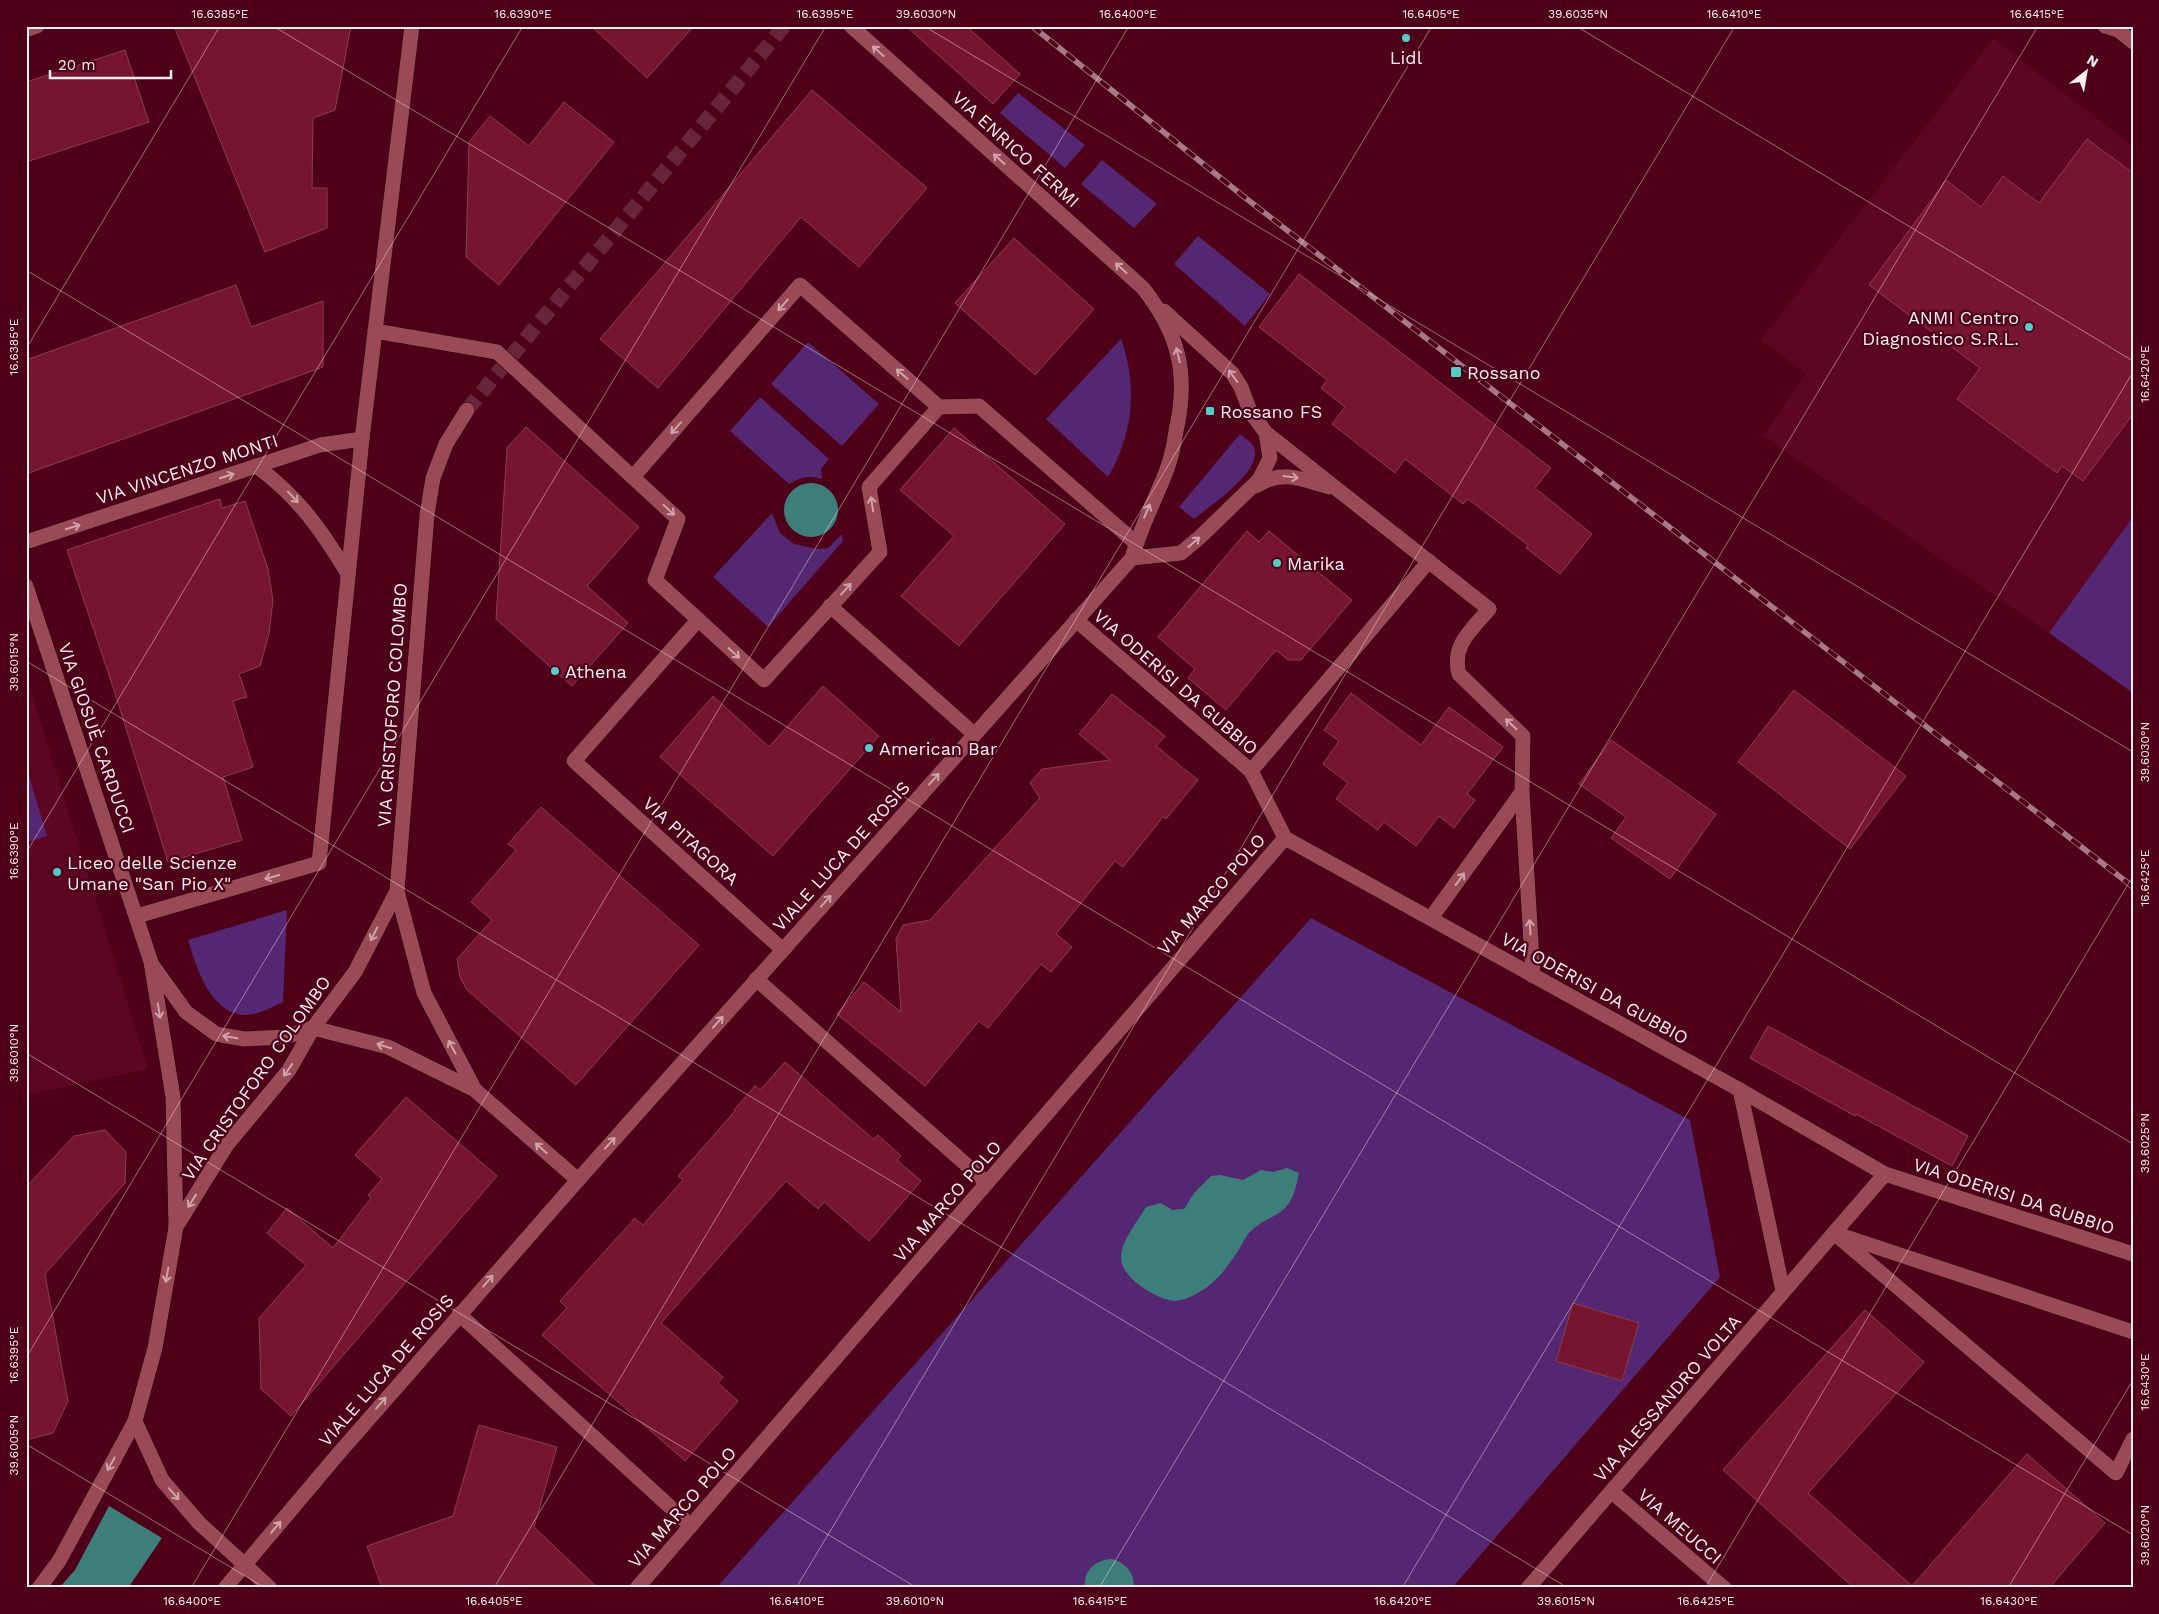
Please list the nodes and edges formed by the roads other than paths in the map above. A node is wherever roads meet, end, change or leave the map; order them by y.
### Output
1 (37, 26) edge
2 (412, 26) edge
3 (851, 26) edge
4 (2105, 26) edge
5 (26, 30) edge
6 (2133, 42) edge
7 (1154, 302) junction
8 (375, 330) junction
9 (938, 407) junction
10 (468, 410) tunnel mouth
11 (1266, 433) junction
12 (362, 439) junction
13 (256, 466) junction
14 (633, 477) junction
15 (1337, 489) junction
16 (1249, 491) junction
17 (26, 542) edge
18 (1134, 550) junction
19 (1429, 561) junction
20 (348, 574) junction
21 (26, 586) edge
22 (830, 606) junction
23 (698, 620) junction
24 (1076, 620) junction
25 (974, 734) junction
26 (1251, 771) junction
27 (1522, 792) junction
28 (1285, 838) junction
29 (397, 891) junction
30 (137, 916) junction
31 (1431, 918) junction
32 (782, 950) junction
33 (151, 962) junction
34 (1533, 976) junction
35 (756, 979) junction
36 (312, 1028) junction
37 (475, 1090) junction
38 (1740, 1090) junction
39 (1884, 1174) junction
40 (578, 1180) junction
41 (987, 1183) junction
42 (176, 1227) junction
43 (1834, 1233) junction
44 (2133, 1254) edge
45 (1783, 1291) junction
46 (459, 1314) junction
47 (2133, 1332) edge
48 (135, 1421) junction
49 (2133, 1439) edge
50 (1612, 1492) junction
51 (690, 1526) junction
52 (245, 1564) junction
53 (39, 1588) edge
54 (225, 1588) edge
55 (270, 1588) edge
56 (637, 1588) edge
57 (1528, 1588) edge
58 (1724, 1588) edge

1 - 5 street
2 - 8 street
7 -> 3 street, VIA ENRICO FERMI
4 - 6 street
11 -> 7 street
18 -> 7 street, VIALE LUCA DE ROSIS
8 - 12 street
8 - 14 street
9 -> 14 street
9 - 18 street
22 -> 9 street
10 - 29 street, VIA CRISTOFORO COLOMBO
11 - 15 street
11 - 16 street
12 - 13 street, VIA VINCENZO MONTI
12 - 20 street
17 -> 13 street, VIA VINCENZO MONTI
13 -> 20 street
14 -> 23 street
16 -> 15 street
15 - 19 street
18 -> 16 street
18 - 24 street, VIALE LUCA DE ROSIS
19 - 26 street
27 -> 19 street
20 -> 30 street
21 - 30 street, VIA GIOSUÈ CARDUCCI
23 -> 22 street
22 - 25 street
23 - 32 street, VIA PITAGORA
24 - 25 street, VIALE LUCA DE ROSIS
24 - 26 street, VIA ODERISI DA GUBBIO
32 -> 25 street, VIALE LUCA DE ROSIS
26 - 28 street, VIA ODERISI DA GUBBIO
31 -> 27 street
34 -> 27 street
28 - 31 street, VIA ODERISI DA GUBBIO
28 - 41 street, VIA MARCO POLO
29 -> 36 street, VIA CRISTOFORO COLOMBO
37 -> 29 street
30 - 33 street, VIA GIOSUÈ CARDUCCI
31 - 34 street, VIA ODERISI DA GUBBIO
32 - 35 street, VIALE LUCA DE ROSIS
36 -> 33 street
33 -> 42 street, VIA GIOSUÈ CARDUCCI
34 - 38 street, VIA ODERISI DA GUBBIO
40 -> 35 street, VIALE LUCA DE ROSIS
35 - 41 street
37 -> 36 street
36 -> 42 street, VIA CRISTOFORO COLOMBO
40 -> 37 street
38 - 39 street, VIA ODERISI DA GUBBIO
38 - 45 street
39 - 43 street, VIA ALESSANDRO VOLTA
39 - 44 street, VIA ODERISI DA GUBBIO
46 -> 40 street, VIALE LUCA DE ROSIS
41 - 51 street, VIA MARCO POLO
42 -> 48 street, VIA CRISTOFORO COLOMBO
43 - 45 street, VIA ALESSANDRO VOLTA
43 - 47 street
43 - 49 street
45 - 50 street, VIA ALESSANDRO VOLTA
46 - 51 street
52 -> 46 street, VIALE LUCA DE ROSIS
48 -> 52 street
48 -> 53 street, VIA CRISTOFORO COLOMBO
50 - 57 street, VIA ALESSANDRO VOLTA
50 - 58 street, VIA MEUCCI
51 - 56 street, VIA MARCO POLO
52 - 54 street, VIALE LUCA DE ROSIS
52 - 55 street

